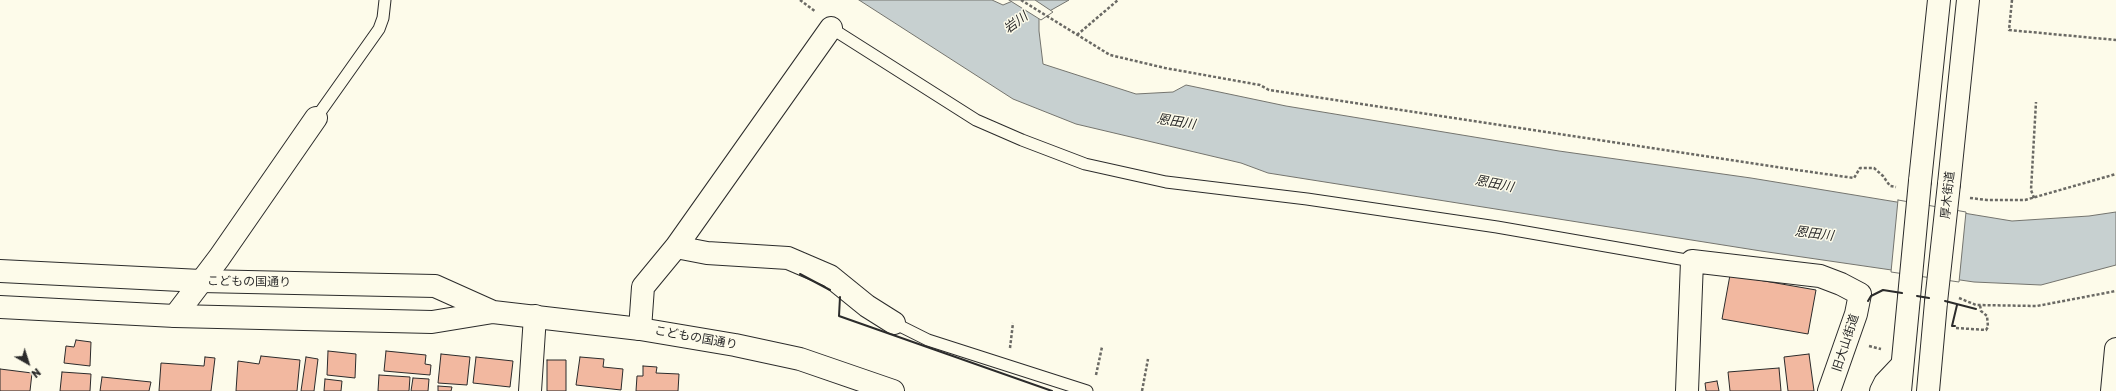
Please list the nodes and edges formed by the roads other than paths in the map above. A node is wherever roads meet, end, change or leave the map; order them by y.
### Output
1 (385, 0) edge
2 (1939, 0) edge
3 (1968, 0) edge
4 (831, 28) joint
5 (316, 118) joint
6 (676, 248) junction
7 (1692, 261) junction
8 (0, 270) edge
9 (202, 281) junction
10 (0, 307) edge
11 (493, 312) junction
12 (175, 316) junction
13 (535, 316) junction
14 (894, 323) joint
15 (640, 329) junction
16 (2116, 349) edge
17 (1902, 365) junction
18 (1929, 390) edge
19 (530, 391) edge
20 (893, 391) edge
21 (1087, 391) edge
22 (1687, 391) edge
23 (1829, 391) edge
24 (1881, 391) edge
25 (1900, 391) edge
26 (2112, 391) edge

1 - 5 lane
2 - 17 main road, bridge
3 - 18 main road, 厚木街道, bridge
4 - 6 main road
4 - 7 lane
5 - 9 main road
6 - 14 main road
6 - 15 main road
7 - 22 main road
7 - 23 main road, 旧大山街道
8 - 9 main road, こどもの国通り
9 - 11 main road, こどもの国通り
9 - 12 main road
10 - 12 main road, こどもの国通り
11 - 12 main road, こどもの国通り
11 - 13 main road, こどもの国通り
13 - 15 main road, こどもの国通り
13 - 19 main road
14 - 21 lane
15 - 20 main road, こどもの国通り
16 - 26 main road
17 - 24 main road
17 - 25 main road

